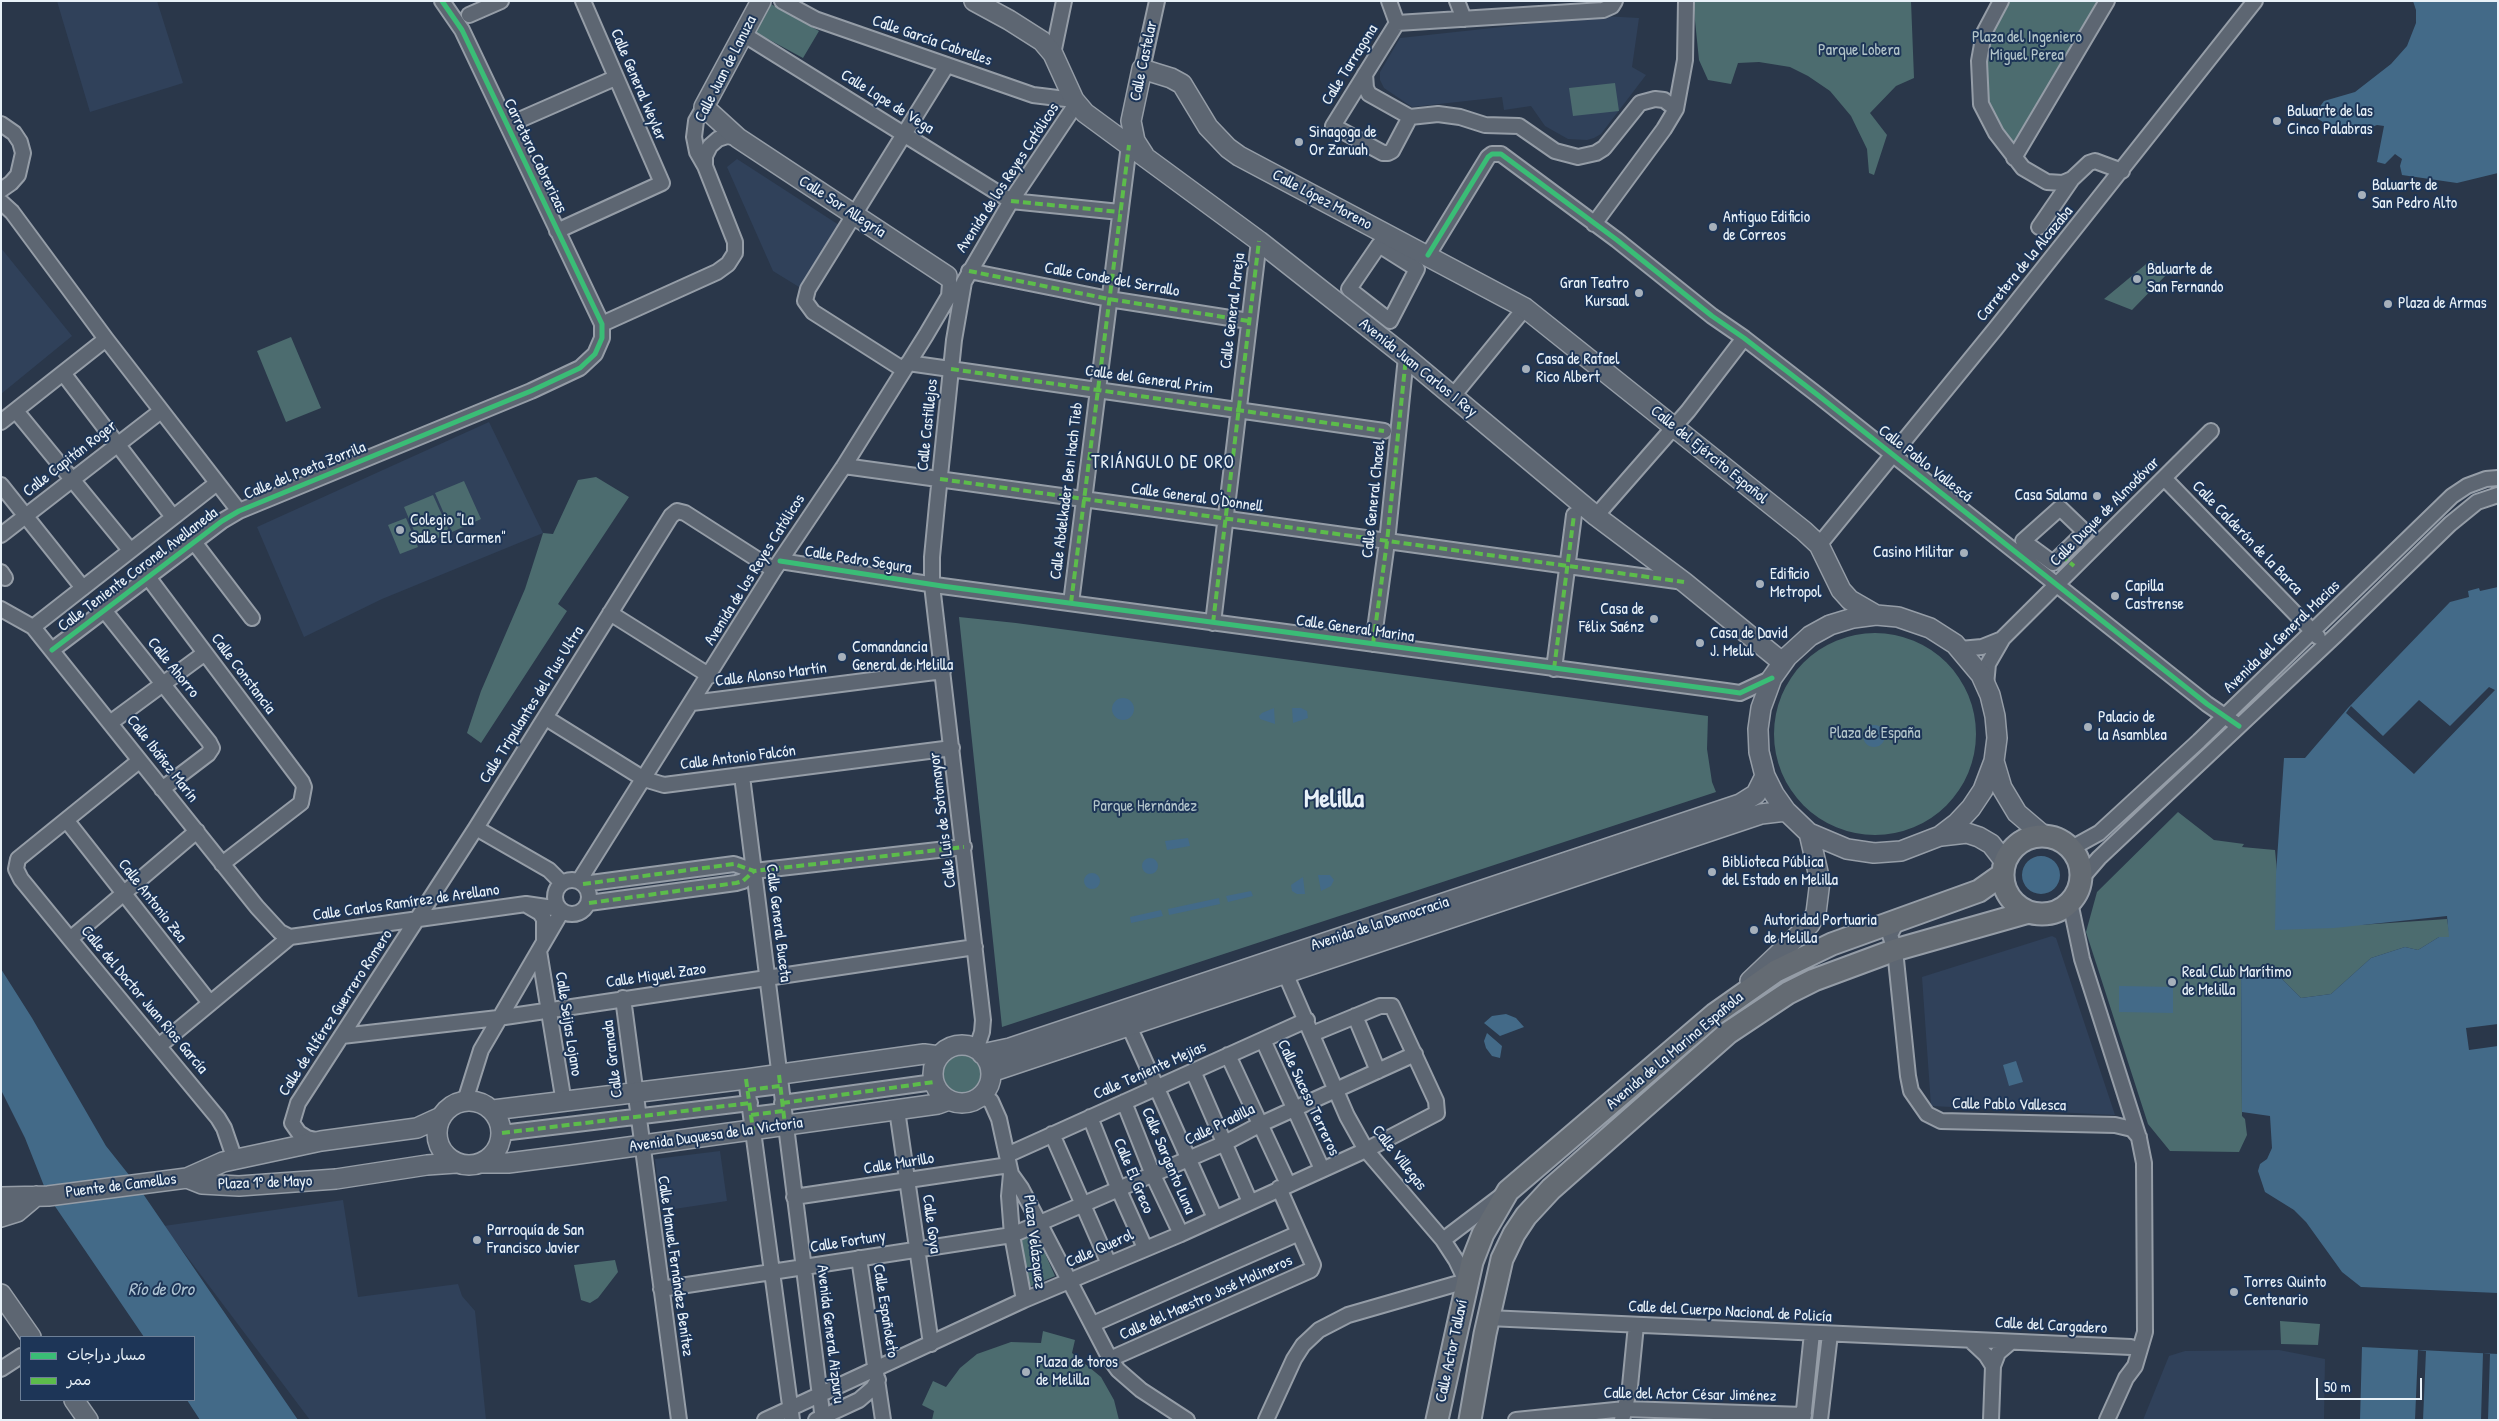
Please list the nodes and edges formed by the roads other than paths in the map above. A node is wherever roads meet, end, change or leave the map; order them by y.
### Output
1 (442, 1) edge
2 (501, 1) edge
3 (583, 1) edge
4 (761, 1) edge
5 (782, 1) edge
6 (974, 1) edge
7 (1064, 1) edge
8 (1157, 1) edge
9 (1389, 1) edge
10 (1457, 1) edge
11 (1615, 1) edge
12 (1686, 1) edge
13 (2001, 1) edge
14 (2107, 1) edge
15 (2255, 1) edge
16 (469, 14) dead end
17 (1464, 18) junction
18 (1397, 23) junction
19 (742, 34) junction
20 (1053, 54) junction
21 (947, 65) junction
22 (1142, 69) junction
23 (1365, 74) junction
24 (615, 78) junction
25 (1075, 102) junction
26 (704, 107) junction
27 (1676, 108) junction
28 (1410, 117) junction
29 (517, 121) dead end
30 (1131, 121) junction
31 (1, 124) edge
32 (1105, 128) junction
33 (904, 133) junction
34 (738, 138) junction
35 (1129, 145) junction
36 (1146, 158) junction
37 (2014, 158) junction
38 (705, 166) junction
39 (2122, 171) junction
40 (2072, 179) junction
41 (6, 186) edge
42 (1012, 201) junction
43 (1, 202) edge
44 (12, 212) junction
45 (1120, 212) junction
46 (854, 215) junction
47 (1594, 224) junction
48 (2039, 227) dead end
49 (558, 231) junction
50 (1259, 241) junction
51 (1379, 246) joint
52 (1428, 255) junction
53 (969, 272) junction
54 (947, 276) joint
55 (1109, 299) junction
56 (1525, 308) junction
57 (1250, 321) junction
58 (602, 324) junction
59 (1744, 338) junction
60 (106, 339) junction
61 (1406, 357) junction
62 (906, 367) junction
63 (951, 369) junction
64 (63, 373) junction
65 (1098, 390) junction
66 (1453, 396) junction
67 (1239, 410) junction
68 (16, 411) junction
69 (161, 411) junction
70 (1, 422) edge
71 (1674, 428) junction
72 (1384, 431) dead end
73 (2211, 431) dead end
74 (118, 444) junction
75 (1893, 455) junction
76 (844, 466) junction
77 (2164, 478) junction
78 (2498, 478) edge
79 (940, 479) junction
80 (72, 480) junction
81 (217, 483) junction
82 (1, 485) edge
83 (2498, 495) edge
84 (1084, 499) junction
85 (239, 511) junction
86 (1574, 515) dead end
87 (26, 516) junction
88 (1596, 516) junction
89 (174, 517) junction
90 (1226, 520) junction
91 (1, 535) edge
92 (194, 542) junction
93 (1387, 542) junction
94 (1819, 545) junction
95 (130, 550) junction
96 (2061, 555) dead end
97 (777, 565) junction
98 (2074, 566) junction
99 (1568, 567) junction
100 (148, 577) junction
101 (1684, 582) junction
102 (2058, 584) junction
103 (932, 585) junction
104 (83, 588) junction
105 (1071, 603) junction
106 (1, 609) edge
107 (104, 610) junction
108 (610, 613) junction
109 (1876, 615) junction
110 (252, 618) dead end
111 (1213, 623) junction
112 (33, 627) junction
113 (2312, 631) junction
114 (2003, 638) junction
115 (1373, 644) junction
116 (2326, 645) junction
117 (1960, 649) junction
118 (52, 650) junction
119 (205, 653) junction
120 (1782, 662) junction
121 (1554, 669) junction
122 (943, 671) junction
123 (710, 676) junction
124 (1772, 678) junction
125 (163, 684) junction
126 (1986, 684) junction
127 (692, 703) junction
128 (2226, 716) junction
129 (546, 718) junction
130 (110, 722) junction
131 (2240, 726) junction
132 (952, 748) junction
133 (139, 761) junction
134 (1994, 761) junction
135 (742, 776) junction
136 (1765, 776) junction
137 (644, 780) junction
138 (162, 789) junction
139 (1786, 811) junction
140 (67, 820) junction
141 (476, 828) junction
142 (196, 831) junction
143 (1809, 833) junction
144 (1940, 836) junction
145 (2044, 836) junction
146 (964, 847) junction
147 (2070, 849) junction
148 (222, 864) junction
149 (2004, 868) junction
150 (754, 871) junction
151 (1538, 880) junction
152 (2080, 880) junction
153 (581, 882) junction
154 (559, 886) junction
155 (124, 893) junction
156 (589, 902) junction
157 (2070, 902) junction
158 (526, 904) junction
159 (561, 910) junction
160 (2029, 912) junction
161 (418, 919) junction
162 (1897, 921) junction
163 (290, 936) junction
164 (70, 939) junction
165 (541, 946) junction
166 (975, 947) junction
167 (1895, 950) junction
168 (1282, 965) junction
169 (767, 978) junction
170 (624, 998) junction
171 (210, 1003) junction
172 (548, 1010) junction
173 (1715, 1014) junction
174 (1355, 1016) junction
175 (498, 1018) junction
176 (1307, 1020) junction
177 (1129, 1026) junction
178 (1312, 1034) junction
179 (342, 1036) junction
180 (1263, 1040) junction
181 (160, 1045) junction
182 (979, 1052) junction
183 (1415, 1054) junction
184 (1228, 1055) junction
185 (939, 1056) junction
186 (1192, 1071) junction
187 (1378, 1071) junction
188 (991, 1072) junction
189 (779, 1081) junction
190 (934, 1082) junction
191 (1157, 1087) junction
192 (1337, 1090) junction
193 (635, 1094) junction
194 (981, 1096) junction
195 (949, 1100) junction
196 (466, 1101) junction
197 (1124, 1102) junction
198 (564, 1103) junction
199 (1612, 1103) junction
200 (750, 1104) junction
201 (1294, 1109) junction
202 (493, 1110) junction
203 (897, 1110) junction
204 (783, 1113) junction
205 (441, 1117) junction
206 (637, 1117) junction
207 (1090, 1117) junction
208 (1626, 1122) junction
209 (1260, 1124) junction
210 (502, 1133) junction
211 (1052, 1134) junction
212 (2139, 1138) junction
213 (321, 1141) junction
214 (1223, 1144) junction
215 (641, 1145) junction
216 (1366, 1150) junction
217 (1189, 1159) junction
218 (235, 1160) junction
219 (456, 1163) junction
220 (482, 1163) junction
221 (1322, 1169) junction
222 (1011, 1174) junction
223 (1153, 1175) junction
224 (187, 1178) junction
225 (907, 1180) junction
226 (1284, 1186) junction
227 (1119, 1190) junction
228 (1508, 1191) junction
229 (36, 1196) junction
230 (1, 1197) edge
231 (794, 1197) junction
232 (1250, 1202) junction
233 (1082, 1206) junction
234 (1, 1217) edge
235 (1215, 1218) junction
236 (1040, 1224) junction
237 (1299, 1233) junction
238 (1012, 1234) junction
239 (1180, 1234) junction
240 (1443, 1240) junction
241 (1145, 1248) junction
242 (917, 1249) junction
243 (858, 1258) junction
244 (1109, 1264) junction
245 (803, 1267) junction
246 (772, 1272) junction
247 (1466, 1281) junction
248 (1069, 1282) junction
249 (1496, 1282) joint
250 (661, 1289) junction
251 (3, 1293) edge
252 (1024, 1300) junction
253 (2143, 1314) junction
254 (1488, 1318) junction
255 (1093, 1324) junction
256 (1636, 1325) junction
257 (1812, 1333) junction
258 (1830, 1334) junction
259 (30, 1336) edge
260 (1970, 1340) junction
261 (2011, 1342) junction
262 (930, 1344) junction
263 (2131, 1348) junction
264 (20, 1357) edge
265 (1110, 1359) junction
266 (1993, 1366) junction
267 (1, 1369) edge
268 (878, 1374) junction
269 (2126, 1378) junction
270 (820, 1395) junction
271 (75, 1401) edge
272 (1471, 1412) edge
273 (791, 1414) edge
274 (1624, 1414) edge
275 (1804, 1417) edge
276 (821, 1419) edge
277 (88, 1420) edge
278 (679, 1420) edge
279 (765, 1420) edge
280 (883, 1420) edge
281 (1187, 1420) edge
282 (1266, 1420) edge
283 (1438, 1420) edge
284 (1516, 1420) edge
285 (1820, 1420) edge
286 (1991, 1420) edge
287 (2107, 1420) edge

1 - 49 street, Carretera Cabrerizas
2 - 16 street
3 - 24 street, Calle General Weyler
4 - 19 main road, Calle Juan de Lanuza
5 - 21 street, Calle García Cabrelles
6 - 20 main road
7 - 20 street
8 - 22 street, Calle Castelar
9 - 18 street
10 - 17 street
11 - 17 street
12 - 27 street
13 - 37 street
14 - 37 street
15 - 39 street, Carretera de la Alcazaba
17 - 18 street
18 - 23 street, Calle Tarragona
19 - 26 main road, Calle Juan de Lanuza
19 - 33 street, Calle Lope de Vega
20 - 25 main road
21 - 25 street, Calle García Cabrelles
21 - 33 street
22 - 30 main road, Calle Castelar
22 - 52 main road, Calle López Moreno
23 - 28 street
23 - 28 street, Calle Tarragona
24 - 29 street
24 - 49 street, Calle General Weyler
25 - 32 main road, Avenida Juan Carlos I Rey
25 - 42 street, Avenida de los Reyes Católicos
26 - 34 main road, Calle Sor Allegría
26 - 38 street, Calle Juan de Lanuza
27 - 28 street
27 - 47 street
30 - 32 main road, Calle Castelar
30 - 36 main road, Calle Castelar
31 - 41 street
32 - 35 main road, Avenida Juan Carlos I Rey
33 - 42 street, Calle Lope de Vega
33 - 46 street
34 - 38 street
34 - 46 main road, Calle Sor Allegría
35 - 36 main road, Avenida Juan Carlos I Rey
35 - 45 street, Calle Abdelkader Ben Hach Tieb
36 - 50 main road, Avenida Juan Carlos I Rey
37 - 40 street
38 - 58 street
39 - 40 street
39 - 75 street, Carretera de la Alcazaba
40 - 48 street
41 - 44 street
42 - 45 street
42 - 53 street, Avenida de los Reyes Católicos
43 - 44 street
44 - 60 street
45 - 55 street, Calle Abdelkader Ben Hach Tieb
46 - 54 main road, Calle Sor Allegría
46 - 62 street
47 - 52 street, Calle Pablo Vallescá
47 - 59 street, Calle Pablo Vallescá
49 - 58 street, Carretera Cabrerizas
50 - 57 street, Calle General Pareja
50 - 61 main road, Avenida Juan Carlos I Rey
51 - 51 street
52 - 56 main road, Calle López Moreno
53 - 55 street, Calle Conde del Serrallo
53 - 63 street, Calle Castillejos
54 - 62 street, Avenida de los Reyes Católicos
55 - 57 street, Calle Conde del Serrallo
55 - 65 street, Calle Abdelkader Ben Hach Tieb
56 - 66 street
56 - 71 main road, Calle del Ejército Español
57 - 67 street, Calle General Pareja
58 - 85 street, Calle del Poeta Zorrila
59 - 71 street
59 - 75 street, Calle Pablo Vallescá
60 - 64 street
60 - 69 street
61 - 66 main road, Avenida Juan Carlos I Rey
61 - 93 street, Calle General Chacel
62 - 63 street, Calle del General Prim
62 - 76 street, Avenida de los Reyes Católicos
63 - 65 street, Calle del General Prim
63 - 79 street, Calle Castillejos
64 - 68 street
64 - 74 street
65 - 67 street, Calle del General Prim
65 - 84 street, Calle Abdelkader Ben Hach Tieb
66 - 88 main road, Avenida Juan Carlos I Rey
67 - 72 street, Calle del General Prim
67 - 90 street, Calle General Pareja
68 - 70 street
68 - 80 street
69 - 74 street, Calle Capitán Roger
69 - 81 street
71 - 88 street
71 - 94 main road, Calle del Ejército Español
73 - 77 street, Calle Duque de Almodóvar
74 - 80 street, Calle Capitán Roger
74 - 89 street
75 - 94 street, Carretera de la Alcazaba
75 - 102 street, Calle Pablo Vallescá
76 - 79 street, Calle General O'Donnell
76 - 97 street, Avenida de los Reyes Católicos
77 - 98 street, Calle Duque de Almodóvar
77 - 113 street, Calle Calderón de la Barca
78 - 113 street, Avenida del General Macias
79 - 84 street, Calle General O'Donnell
79 - 103 street, Calle Castillejos
80 - 87 street, Calle Capitán Roger
80 - 95 street
81 - 85 street
81 - 89 street, Calle Teniente Coronel Avellaneda
82 - 87 street
83 - 116 street
84 - 90 street, Calle General O'Donnell
84 - 105 street, Calle Abdelkader Ben Hach Tieb
85 - 92 street, Calle Teniente Coronel Avellaneda
86 - 99 street
87 - 91 street, Calle Capitán Roger
87 - 104 street
88 - 101 main road, Avenida Juan Carlos I Rey
89 - 95 street, Calle Teniente Coronel Avellaneda
90 - 93 street, Calle General O'Donnell
90 - 111 street, Calle General Pareja
92 - 100 street, Calle Teniente Coronel Avellaneda
92 - 110 street
93 - 99 street, Calle General O'Donnell
93 - 115 street, Calle General Chacel
94 - 109 main road, Calle del Ejército Español
95 - 104 street, Calle Teniente Coronel Avellaneda
96 - 98 street
97 - 103 street, Calle Pedro Segura
97 - 108 street, Calle Tripulantes del Plus Ultra
97 - 123 street, Avenida de los Reyes Católicos
98 - 102 street, Calle Duque de Almodóvar
99 - 101 street, Calle General O'Donnell
99 - 121 street
100 - 107 street, Calle Teniente Coronel Avellaneda
100 - 119 street, Calle Constancia
101 - 120 main road, Avenida Juan Carlos I Rey
102 - 114 street, Calle Duque de Almodóvar
102 - 128 street, Calle Pablo Vallescá
103 - 105 street, Calle General Marina
103 - 122 street, Calle Luis de Sotomayor
104 - 112 street, Calle Teniente Coronel Avellaneda
105 - 111 street, Calle General Marina
106 - 112 street, Calle Ibáñez Marín
107 - 118 street, Calle Teniente Coronel Avellaneda
107 - 125 street, Calle Ahorro
108 - 123 street
108 - 129 street, Calle Tripulantes del Plus Ultra
109 - 117 main road
109 - 120 main road
111 - 115 street, Calle General Marina
112 - 118 street, Calle Ibáñez Marín
113 - 116 street, Calle Calderón de la Barca
113 - 128 street, Avenida del General Macias
114 - 117 street, Calle Duque de Almodóvar
114 - 126 street, Calle Duque de Almodóvar
115 - 121 street, Calle General Marina
116 - 131 street
117 - 126 main road
118 - 130 street, Calle Ibáñez Marín
119 - 125 street
119 - 148 street, Calle Constancia
120 - 124 main road
121 - 124 street, Calle General Marina
122 - 127 street, Calle Alonso Martín
122 - 132 street, Calle Luis de Sotomayor
123 - 127 street, Avenida de los Reyes Católicos
124 - 136 main road
125 - 130 street
125 - 138 street, Calle Ahorro
126 - 134 main road
127 - 137 street, Avenida de los Reyes Católicos
128 - 131 street, Calle Pablo Vallescá
128 - 147 street, Avenida del General Macias
129 - 137 street, Calle Antonio Falcón
129 - 141 street, Calle Tripulantes del Plus Ultra
130 - 133 street, Calle Ibáñez Marín
131 - 152 street
132 - 135 street, Calle Antonio Falcón
132 - 146 street, Calle Luis de Sotomayor
133 - 138 street, Calle Ibáñez Marín
133 - 140 street
134 - 144 main road
134 - 145 main road
135 - 137 street, Calle Antonio Falcón
135 - 150 street, Calle General Buceta
136 - 139 main road
136 - 151 main road, Avenida de la Democracia
137 - 153 street, Avenida de los Reyes Católicos
138 - 142 street, Calle Ibáñez Marín
139 - 143 main road
139 - 151 main road, Avenida de la Democracia
140 - 155 street, Calle Antonio Zea
140 - 164 street, Calle del Doctor Juan Rios García
141 - 154 street
141 - 161 street, Calle Tripulantes del Plus Ultra
142 - 148 street, Calle Ibáñez Marín
142 - 155 street
143 - 144 main road
143 - 173 main road
144 - 149 main road
145 - 147 main road
145 - 149 main road
146 - 150 street
146 - 166 street, Calle Luis de Sotomayor
147 - 152 main road
148 - 163 street, Calle Ibáñez Marín
149 - 160 main road
149 - 162 main road, Avenida de La Marina Española
150 - 153 street
150 - 156 street
150 - 169 street, Calle General Buceta
151 - 168 main road, Avenida de la Democracia
152 - 157 main road
153 - 154 street
153 - 156 street
154 - 158 street, Calle Carlos Ramírez de Arellano
154 - 159 street
155 - 164 street
155 - 171 street, Calle Antonio Zea
156 - 159 street
157 - 160 main road
157 - 212 street
158 - 159 street, Calle Carlos Ramírez de Arellano
158 - 161 street, Calle Carlos Ramírez de Arellano
158 - 165 street
159 - 165 street
160 - 167 main road, Avenida de La Marina Española
161 - 163 street, Calle Carlos Ramírez de Arellano
161 - 179 street, Calle de Alférez Guerrero Romero
162 - 167 street, Calle Pablo Vallesca
162 - 173 main road, Avenida de La Marina Española
163 - 171 street
164 - 181 street, Calle del Doctor Juan Rios García
165 - 172 street, Calle Seijas Lojano
165 - 175 street
166 - 169 street, Calle Miguel Zazo
166 - 182 street, Calle Luis de Sotomayor
167 - 208 main road, Avenida de La Marina Española
167 - 212 street, Calle Pablo Vallesca
168 - 176 street, Calle Villegas
168 - 177 main road, Avenida de la Democracia
168 - 182 main road, Avenida de la Democracia
169 - 170 street, Calle Miguel Zazo
169 - 189 street, Calle General Buceta
170 - 172 street, Calle Miguel Zazo
170 - 193 street, Calle Granada
171 - 181 street
172 - 175 street, Calle Miguel Zazo
172 - 198 street, Calle Seijas Lojano
173 - 199 main road, Avenida de La Marina Española
174 - 178 street
174 - 183 street
174 - 187 street
175 - 179 street, Calle Miguel Zazo
175 - 196 street
176 - 178 street, Calle Villegas
176 - 180 street, Calle Teniente Mejias
177 - 188 main road, Avenida de la Democracia
177 - 191 street
178 - 192 street, Calle Villegas
179 - 213 street, Calle de Alférez Guerrero Romero
180 - 184 street, Calle Teniente Mejias
180 - 201 street, Calle Suceso Terreros
181 - 218 street, Calle del Doctor Juan Rios García
182 - 185 main road
182 - 188 main road
183 - 187 street, Calle Pradilla
183 - 216 street, Calle Querol
184 - 186 street, Calle Teniente Mejias
184 - 209 street
185 - 189 main road, Avenida Duquesa de la Victoria
185 - 190 main road
186 - 191 street, Calle Teniente Mejias
186 - 214 street
187 - 192 street, Calle Pradilla
188 - 194 main road
189 - 200 main road, Avenida Duquesa de la Victoria
189 - 204 street, Avenida General Aizpuru
190 - 195 main road
190 - 204 street
191 - 197 street, Calle Teniente Mejias
191 - 217 street
192 - 201 street, Calle Pradilla
192 - 216 street, Calle Villegas
193 - 198 main road, Avenida Duquesa de la Victoria
193 - 200 main road, Avenida Duquesa de la Victoria
193 - 206 street, Calle Granada
194 - 195 main road
194 - 222 street
195 - 203 main road, Avenida Duquesa de la Victoria
196 - 202 main road
196 - 205 main road
197 - 207 street, Calle Teniente Mejias
197 - 223 street, Calle Sargento Luna
198 - 202 main road, Avenida Duquesa de la Victoria
199 - 208 main road
199 - 228 main road, Avenida de La Marina Española
200 - 204 main road, Avenida Duquesa de la Victoria
200 - 206 street
200 - 215 main road, Avenida Duquesa de la Victoria
200 - 246 street
201 - 209 street, Calle Pradilla
201 - 221 street, Calle Suceso Terreros
202 - 210 main road
203 - 204 main road, Avenida Duquesa de la Victoria
203 - 225 street, Calle Goya
204 - 231 street, Avenida General Aizpuru
205 - 213 main road, Plaza 1º de Mayo
205 - 219 main road
206 - 210 street
206 - 215 street, Calle Manuel Fernández Benítez
207 - 211 street, Calle Teniente Mejias
207 - 227 street, Calle El Greco
208 - 249 main road, Avenida de La Marina Española
209 - 214 street, Calle Pradilla
209 - 226 street
210 - 220 main road
211 - 222 street, Calle Teniente Mejias
211 - 233 street
212 - 253 street
213 - 218 main road, Plaza 1º de Mayo
214 - 217 street, Calle Pradilla
214 - 232 street
215 - 220 main road, Avenida Duquesa de la Victoria
215 - 250 street, Calle Manuel Fernández Benítez
216 - 221 street, Calle Querol
216 - 240 street, Calle Villegas
217 - 223 street, Calle Pradilla
217 - 235 street
218 - 224 main road, Plaza 1º de Mayo
219 - 220 main road
219 - 224 main road, Plaza 1º de Mayo
221 - 226 street, Calle Querol
222 - 225 street, Calle Murillo
222 - 236 street, Plaza Velázquez
222 - 238 street, Plaza Velázquez
223 - 227 street, Calle Pradilla
223 - 239 street, Calle Sargento Luna
224 - 229 main road, Puente de Camellos
225 - 231 street, Calle Murillo
225 - 242 street, Calle Goya
226 - 232 street, Calle Querol
226 - 237 street
227 - 233 street, Calle Pradilla
227 - 241 street, Calle El Greco
228 - 240 street
228 - 247 main road, Avenida de La Marina Española
229 - 230 main road
229 - 234 main road
231 - 245 street, Avenida General Aizpuru
232 - 235 street, Calle Querol
233 - 236 street, Calle Pradilla
233 - 244 street
235 - 239 street, Calle Querol
236 - 238 street, Calle Fortuny
236 - 248 street, Plaza Velázquez
237 - 255 street
237 - 265 street, Calle del Maestro José Molineros
238 - 242 street, Calle Fortuny
238 - 252 street, Plaza Velázquez
239 - 241 street, Calle Querol
240 - 247 street, Calle Villegas
241 - 244 street, Calle Querol
242 - 243 street, Calle Fortuny
242 - 262 street, Calle Goya
243 - 245 street, Calle Fortuny
243 - 268 street, Calle Españoleto
244 - 248 street, Calle Querol
245 - 246 street, Calle Fortuny
245 - 270 street, Avenida General Aizpuru
246 - 250 street, Calle Fortuny
246 - 273 street
247 - 272 main road
247 - 282 street
247 - 283 main road, Calle Actor Tallaví
248 - 252 street, Calle Querol
248 - 255 street, Plaza Velázquez
249 - 254 main road, Calle Actor Tallaví
250 - 278 street, Calle Manuel Fernández Benítez
251 - 259 main road
252 - 262 street, Calle Querol
253 - 263 street
253 - 269 street
254 - 256 street, Calle del Cuerpo Nacional de Policía
254 - 272 main road, Calle Actor Tallaví
255 - 265 street, Plaza Velázquez
256 - 257 street, Calle del Cuerpo Nacional de Policía
256 - 274 street
257 - 258 street, Calle del Cuerpo Nacional de Policía
257 - 275 street
258 - 260 street, Calle del Cuerpo Nacional de Policía
258 - 285 street
260 - 261 street, Calle del Cargadero
260 - 266 street
261 - 263 street, Calle del Cargadero
261 - 266 street
262 - 268 street, Calle Querol
263 - 269 street
264 - 267 street
265 - 281 street, Plaza Velázquez
266 - 286 street
268 - 270 street, Calle Querol
268 - 276 street, Calle Querol
268 - 280 street, Calle Españoleto
269 - 287 street
270 - 273 street, Calle Querol
270 - 276 street, Avenida General Aizpuru
271 - 277 main road
273 - 279 street, Calle Querol
274 - 275 street, Calle del Actor César Jiménez
274 - 284 street, Calle del Actor César Jiménez

